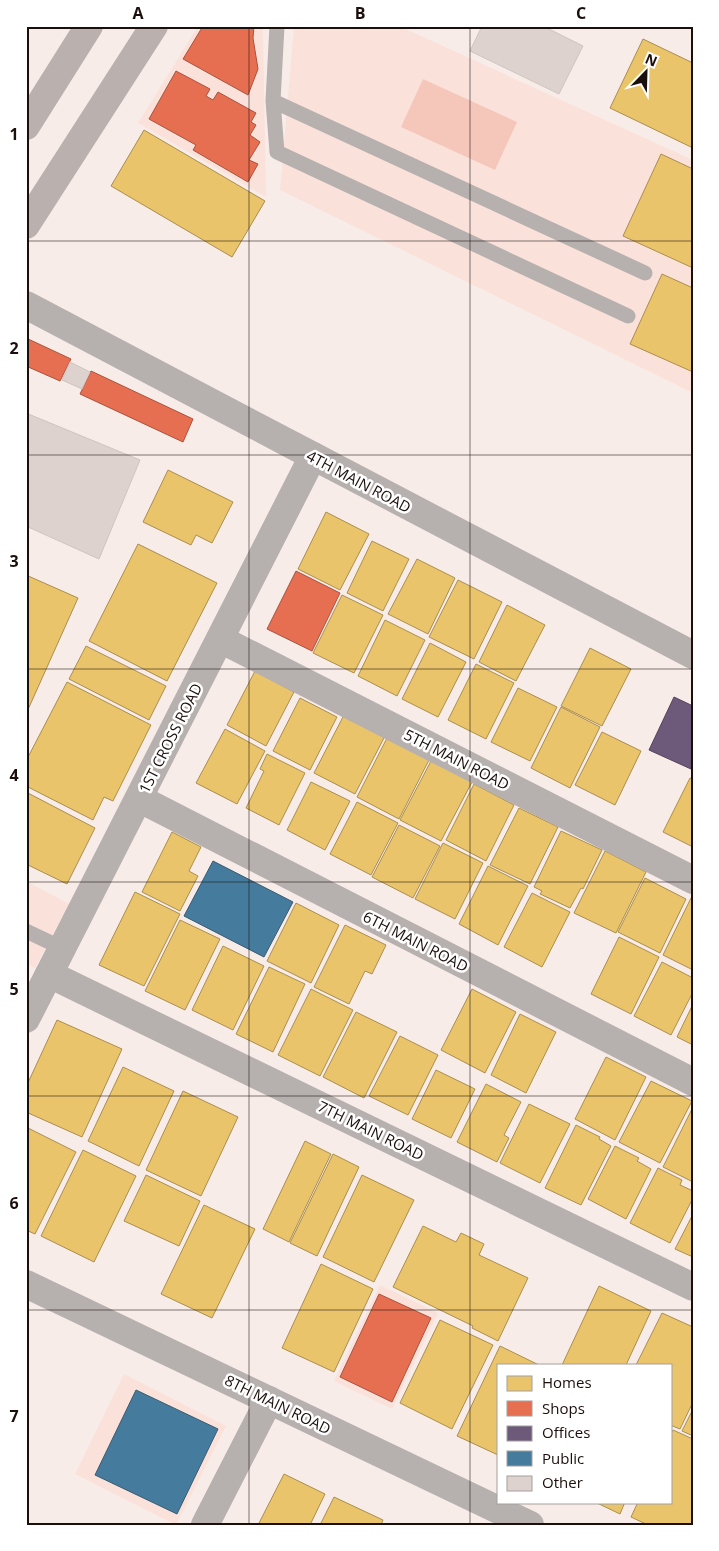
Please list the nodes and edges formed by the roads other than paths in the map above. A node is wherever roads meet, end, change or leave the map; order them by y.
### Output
1 (89, 26) edge
2 (154, 26) edge
3 (277, 26) edge
4 (273, 101) junction
5 (27, 123) edge
6 (26, 225) edge
7 (645, 272) dead end
8 (26, 305) edge
9 (628, 316) dead end
10 (313, 456) junction
11 (220, 638) junction
12 (693, 655) edge
13 (140, 799) junction
14 (693, 880) edge
15 (26, 932) edge
16 (62, 948) junction
17 (49, 974) junction
18 (26, 1019) edge
19 (693, 1082) edge
20 (26, 1284) edge
21 (693, 1287) edge
22 (269, 1400) junction
23 (205, 1525) edge
24 (530, 1525) edge

1 - 5 main road
2 - 6 main road
3 - 4 lane
4 - 7 lane
4 - 9 lane
8 - 10 street, 4TH MAIN ROAD
10 - 11 street, 1ST CROSS ROAD
10 - 12 street, 4TH MAIN ROAD
11 - 13 street, 1ST CROSS ROAD
11 - 14 street, 5TH MAIN ROAD
13 - 16 street, 1ST CROSS ROAD
13 - 19 street, 6TH MAIN ROAD
15 - 16 lane
16 - 17 street, 1ST CROSS ROAD
17 - 18 street, 1ST CROSS ROAD
17 - 21 street, 7TH MAIN ROAD
20 - 22 street, 8TH MAIN ROAD
22 - 23 street
22 - 24 street, 8TH MAIN ROAD

